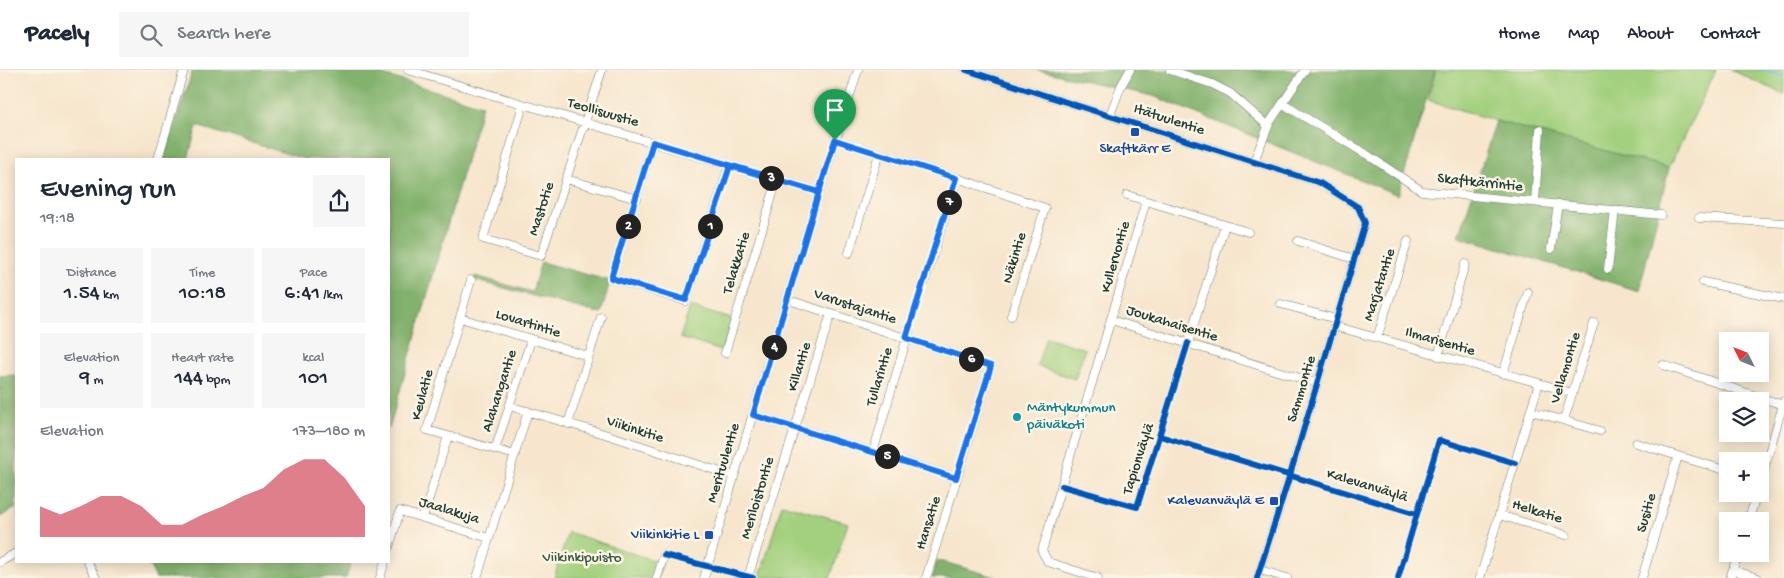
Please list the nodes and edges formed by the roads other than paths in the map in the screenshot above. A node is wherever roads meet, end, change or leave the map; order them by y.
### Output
1 (184, 70) edge
2 (408, 70) edge
3 (602, 70) edge
4 (858, 70) edge
5 (966, 70) edge
6 (1130, 70) edge
7 (1170, 70) edge
8 (1305, 70) edge
9 (1283, 104) junction
10 (523, 105) junction
11 (1110, 115) junction
12 (585, 122) junction
13 (1268, 126) junction
14 (1540, 130) dead end
15 (835, 140) junction
16 (653, 142) junction
17 (879, 154) junction
18 (158, 158) edge
19 (1254, 161) junction
20 (730, 166) junction
21 (956, 178) junction
22 (566, 179) junction
23 (777, 180) junction
24 (819, 192) junction
25 (1127, 195) dead end
26 (637, 199) junction
27 (1146, 201) junction
28 (1535, 202) junction
29 (1558, 204) junction
30 (1358, 207) joint
31 (1615, 210) junction
32 (1661, 215) dead end
33 (1699, 218) dead end
34 (1784, 224) edge
35 (1225, 225) junction
36 (1248, 232) dead end
37 (1298, 241) dead end
38 (1408, 241) dead end
39 (1551, 249) dead end
40 (849, 253) dead end
41 (1354, 259) junction
42 (1466, 264) dead end
43 (1608, 269) dead end
44 (471, 280) dead end
45 (1703, 282) dead end
46 (924, 283) dead end
47 (1528, 292) dead end
48 (1784, 299) edge
49 (795, 302) dead end
50 (1281, 304) dead end
51 (831, 314) junction
52 (1011, 316) dead end
53 (601, 317) dead end
54 (460, 318) junction
55 (1111, 320) junction
56 (1335, 323) junction
57 (1594, 323) dead end
58 (908, 334) junction
59 (1377, 338) junction
60 (531, 340) junction
61 (1188, 343) junction
62 (725, 353) dead end
63 (588, 356) junction
64 (1438, 356) junction
65 (1662, 365) dead end
66 (991, 366) joint
67 (1504, 374) junction
68 (1316, 383) junction
69 (1539, 384) junction
70 (1572, 394) junction
71 (1783, 403) edge
72 (509, 406) junction
73 (528, 412) junction
74 (1532, 412) junction
75 (753, 415) junction
76 (1564, 420) junction
77 (568, 424) junction
78 (795, 428) junction
79 (1600, 432) dead end
80 (448, 436) junction
81 (1636, 443) dead end
82 (494, 450) junction
83 (873, 452) junction
84 (1769, 452) edge
85 (515, 455) junction
86 (1678, 456) junction
87 (1719, 467) edge
88 (733, 476) junction
89 (956, 478) junction
90 (1499, 514) junction
91 (423, 518) junction
92 (1566, 535) dead end
93 (489, 538) junction
94 (390, 544) edge
95 (15, 554) edge
96 (664, 555) dead end
97 (0, 562) edge
98 (1735, 562) edge
99 (88, 563) edge
100 (384, 563) edge
101 (1260, 570) junction
102 (1731, 574) edge
103 (1078, 575) edge
104 (748, 577) edge
105 (96, 578) edge
106 (380, 578) edge
107 (477, 578) edge
108 (657, 578) edge
109 (704, 578) edge
110 (926, 578) edge
111 (1098, 578) edge
112 (1257, 578) edge
113 (1287, 578) edge
114 (1480, 578) edge
115 (1642, 578) edge
116 (1758, 578) edge

1 - 18 street
2 - 10 street, Teollisuustie
3 - 12 street, Mastotie
4 - 15 street, Merituulentie
5 - 11 street, Itätuulentie
6 - 11 street
7 - 13 street
8 - 9 street
9 - 13 street
9 - 28 street, Skaftkärrintie
10 - 12 street, Teollisuustie
10 - 22 street, Mastotie
11 - 19 street, Itätuulentie
12 - 16 street, Teollisuustie
12 - 22 street, Mastotie
13 - 19 street
14 - 28 street
15 - 17 street
15 - 24 street, Merituulentie
16 - 20 street, Teollisuustie
16 - 26 street
17 - 21 street
17 - 40 street
19 - 30 street, Itätuulentie
20 - 23 street, Teollisuustie
20 - 26 street
21 - 46 street
21 - 52 street, Näkintie
22 - 26 street
23 - 24 street, Teollisuustie
23 - 62 street, Telakkatie
24 - 75 street, Merituulentie
25 - 27 street
27 - 35 street
27 - 55 street, Kullervontie
28 - 29 street, Skaftkärrintie
29 - 31 street, Skaftkärrintie
29 - 39 street
30 - 41 street, Sammontie
31 - 32 street, Skaftkärrintie
31 - 43 street
33 - 34 street
35 - 36 street
35 - 61 street
37 - 41 street
38 - 59 street, Marjatantie
41 - 56 street, Sammontie
42 - 64 street
44 - 54 street, Keulatie
45 - 48 street
47 - 67 street
49 - 51 street, Varustajantie
50 - 56 street, Ilmarisentie
51 - 58 street, Varustajantie
51 - 78 street, Killantie
53 - 63 street
54 - 60 street, Lovartintie
54 - 80 street, Keulatie
55 - 61 street, Joukahaisentie
55 - 103 street, Joukahaisentie
56 - 59 street, Ilmarisentie
56 - 68 street, Sammontie
57 - 70 street, Vellamontie
58 - 66 street, Varustajantie
58 - 83 street, Tullarintie
59 - 64 street, Ilmarisentie
60 - 63 street, Lovartintie
60 - 72 street, Alahangantie
61 - 68 street, Joukahaisentie
63 - 77 street
64 - 67 street, Ilmarisentie
65 - 71 street
66 - 89 street, Hansatie
67 - 69 street, Ilmarisentie
68 - 101 street, Sammontie
69 - 70 street, Ilmarisentie
69 - 74 street
70 - 76 street, Vellamontie
71 - 84 street
72 - 73 street, Viikinkitie
72 - 82 street, Alahangantie
73 - 77 street, Viikinkitie
73 - 85 street
74 - 76 street
74 - 90 street
75 - 78 street
75 - 88 street, Merituulentie
76 - 79 street
77 - 88 street, Viikinkitie
78 - 83 street
78 - 104 street, Meriloistontie
80 - 82 street, Keulatie
80 - 91 street
81 - 86 street
82 - 85 street, Keulatie
83 - 89 street
85 - 93 street
86 - 87 street
86 - 115 street, Susitie
88 - 109 street, Merituulentie
89 - 110 street, Hansatie
90 - 92 street, Helkatie
90 - 114 street
91 - 93 street, Jaalakuja
91 - 94 street, Jaalakuja
93 - 107 street
95 - 97 street
96 - 108 street
98 - 102 street
99 - 105 street
100 - 106 street
101 - 112 street, Sammontie
101 - 113 street
102 - 116 street
103 - 111 street, Joukahaisentie

